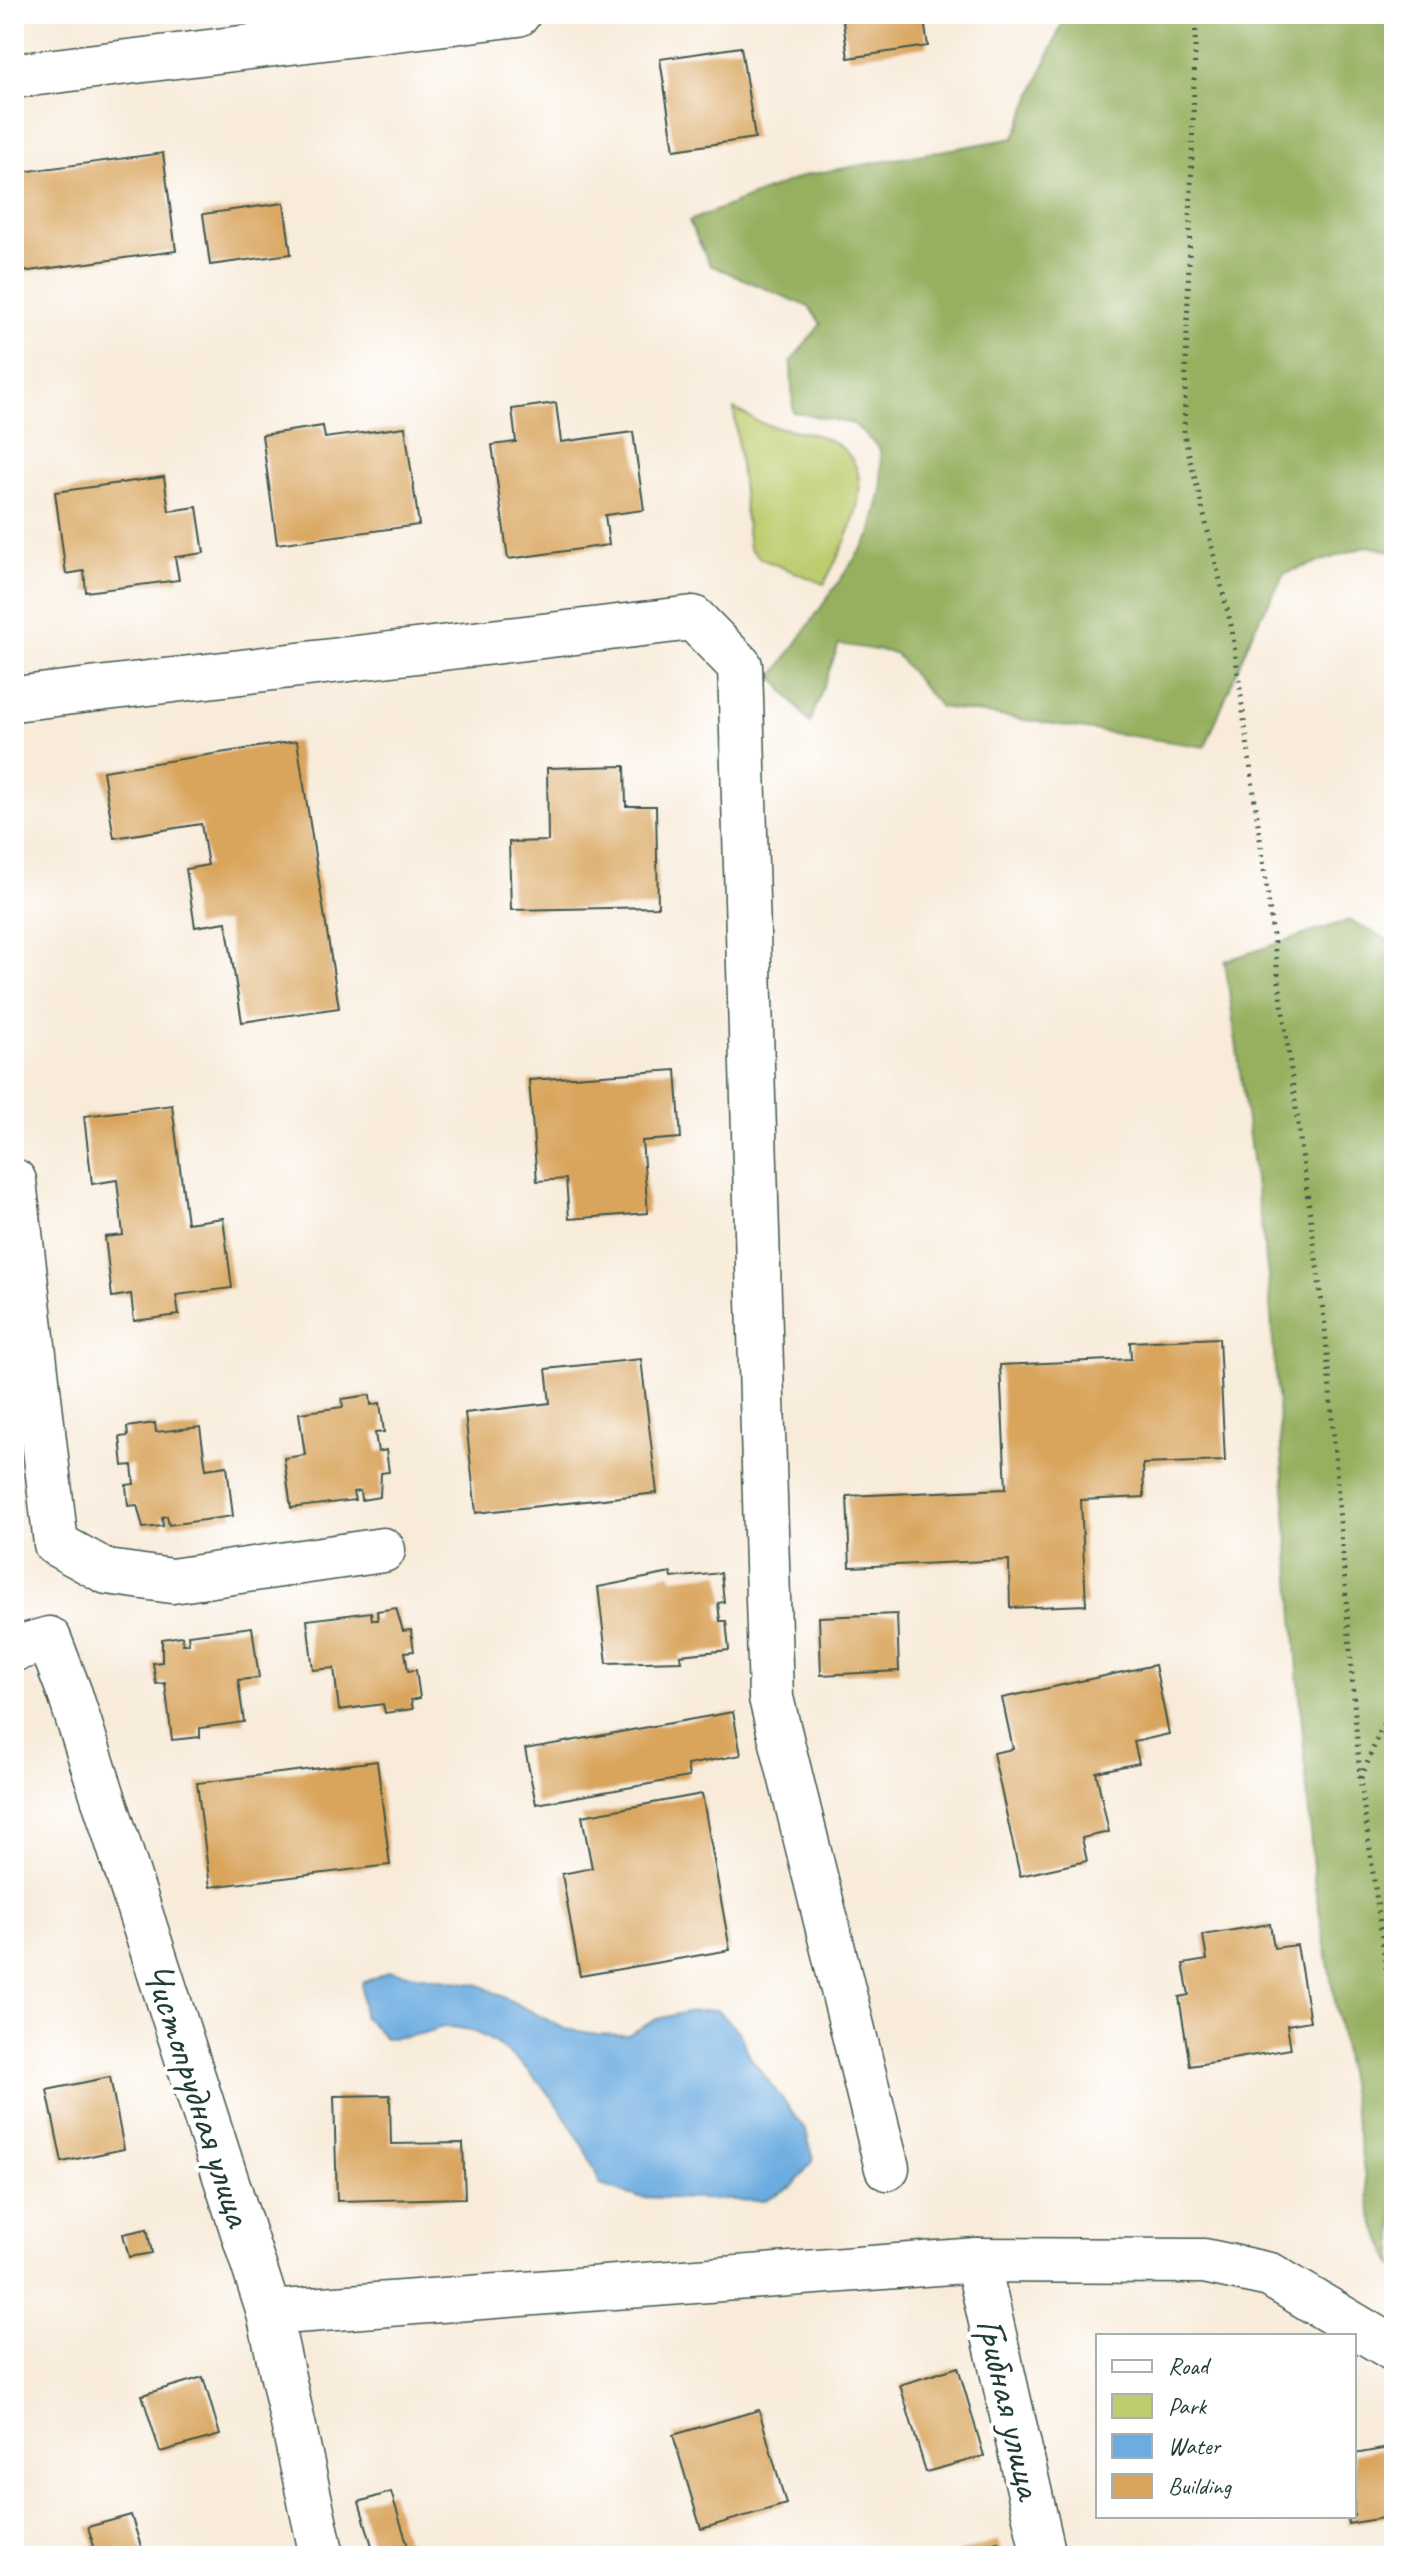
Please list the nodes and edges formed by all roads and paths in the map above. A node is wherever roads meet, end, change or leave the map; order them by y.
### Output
1 (518, 14) edge
2 (1196, 14) edge
3 (14, 76) edge
4 (14, 699) edge
5 (14, 1181) edge
6 (383, 1550) dead end
7 (31, 1644) edge
8 (1394, 1698) edge
9 (1360, 1779) junction
10 (1394, 2025) edge
11 (887, 2168) dead end
12 (977, 2260) junction
13 (269, 2313) junction
14 (1394, 2349) edge
15 (322, 2556) edge
16 (1044, 2556) edge

1 - 3 street
2 - 9 path
4 - 11 street
5 - 6 street
7 - 13 street, Чистопрудная улица
8 - 9 path
9 - 10 path
12 - 13 street
12 - 14 street
12 - 16 street, Грибная улица
13 - 15 street, Чистопрудная улица

